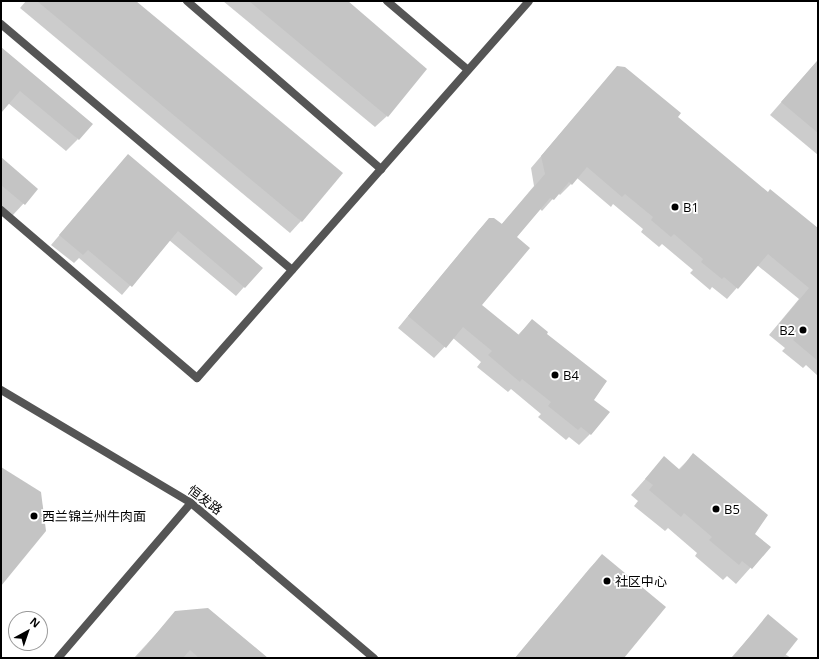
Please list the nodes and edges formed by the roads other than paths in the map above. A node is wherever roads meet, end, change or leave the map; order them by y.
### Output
1 (187, 1) edge
2 (387, 1) edge
3 (529, 1) edge
4 (1, 24) edge
5 (468, 70) junction
6 (381, 169) junction
7 (1, 210) edge
8 (292, 270) junction
9 (1, 390) edge
10 (191, 502) junction
11 (58, 658) edge
12 (374, 658) edge

1 - 6 street
2 - 5 street
3 - 5 street
4 - 8 street
5 - 6 street
6 - 8 street
7 - 8 street
9 - 10 street, 恒发路
10 - 11 street
10 - 12 street, 恒发路

